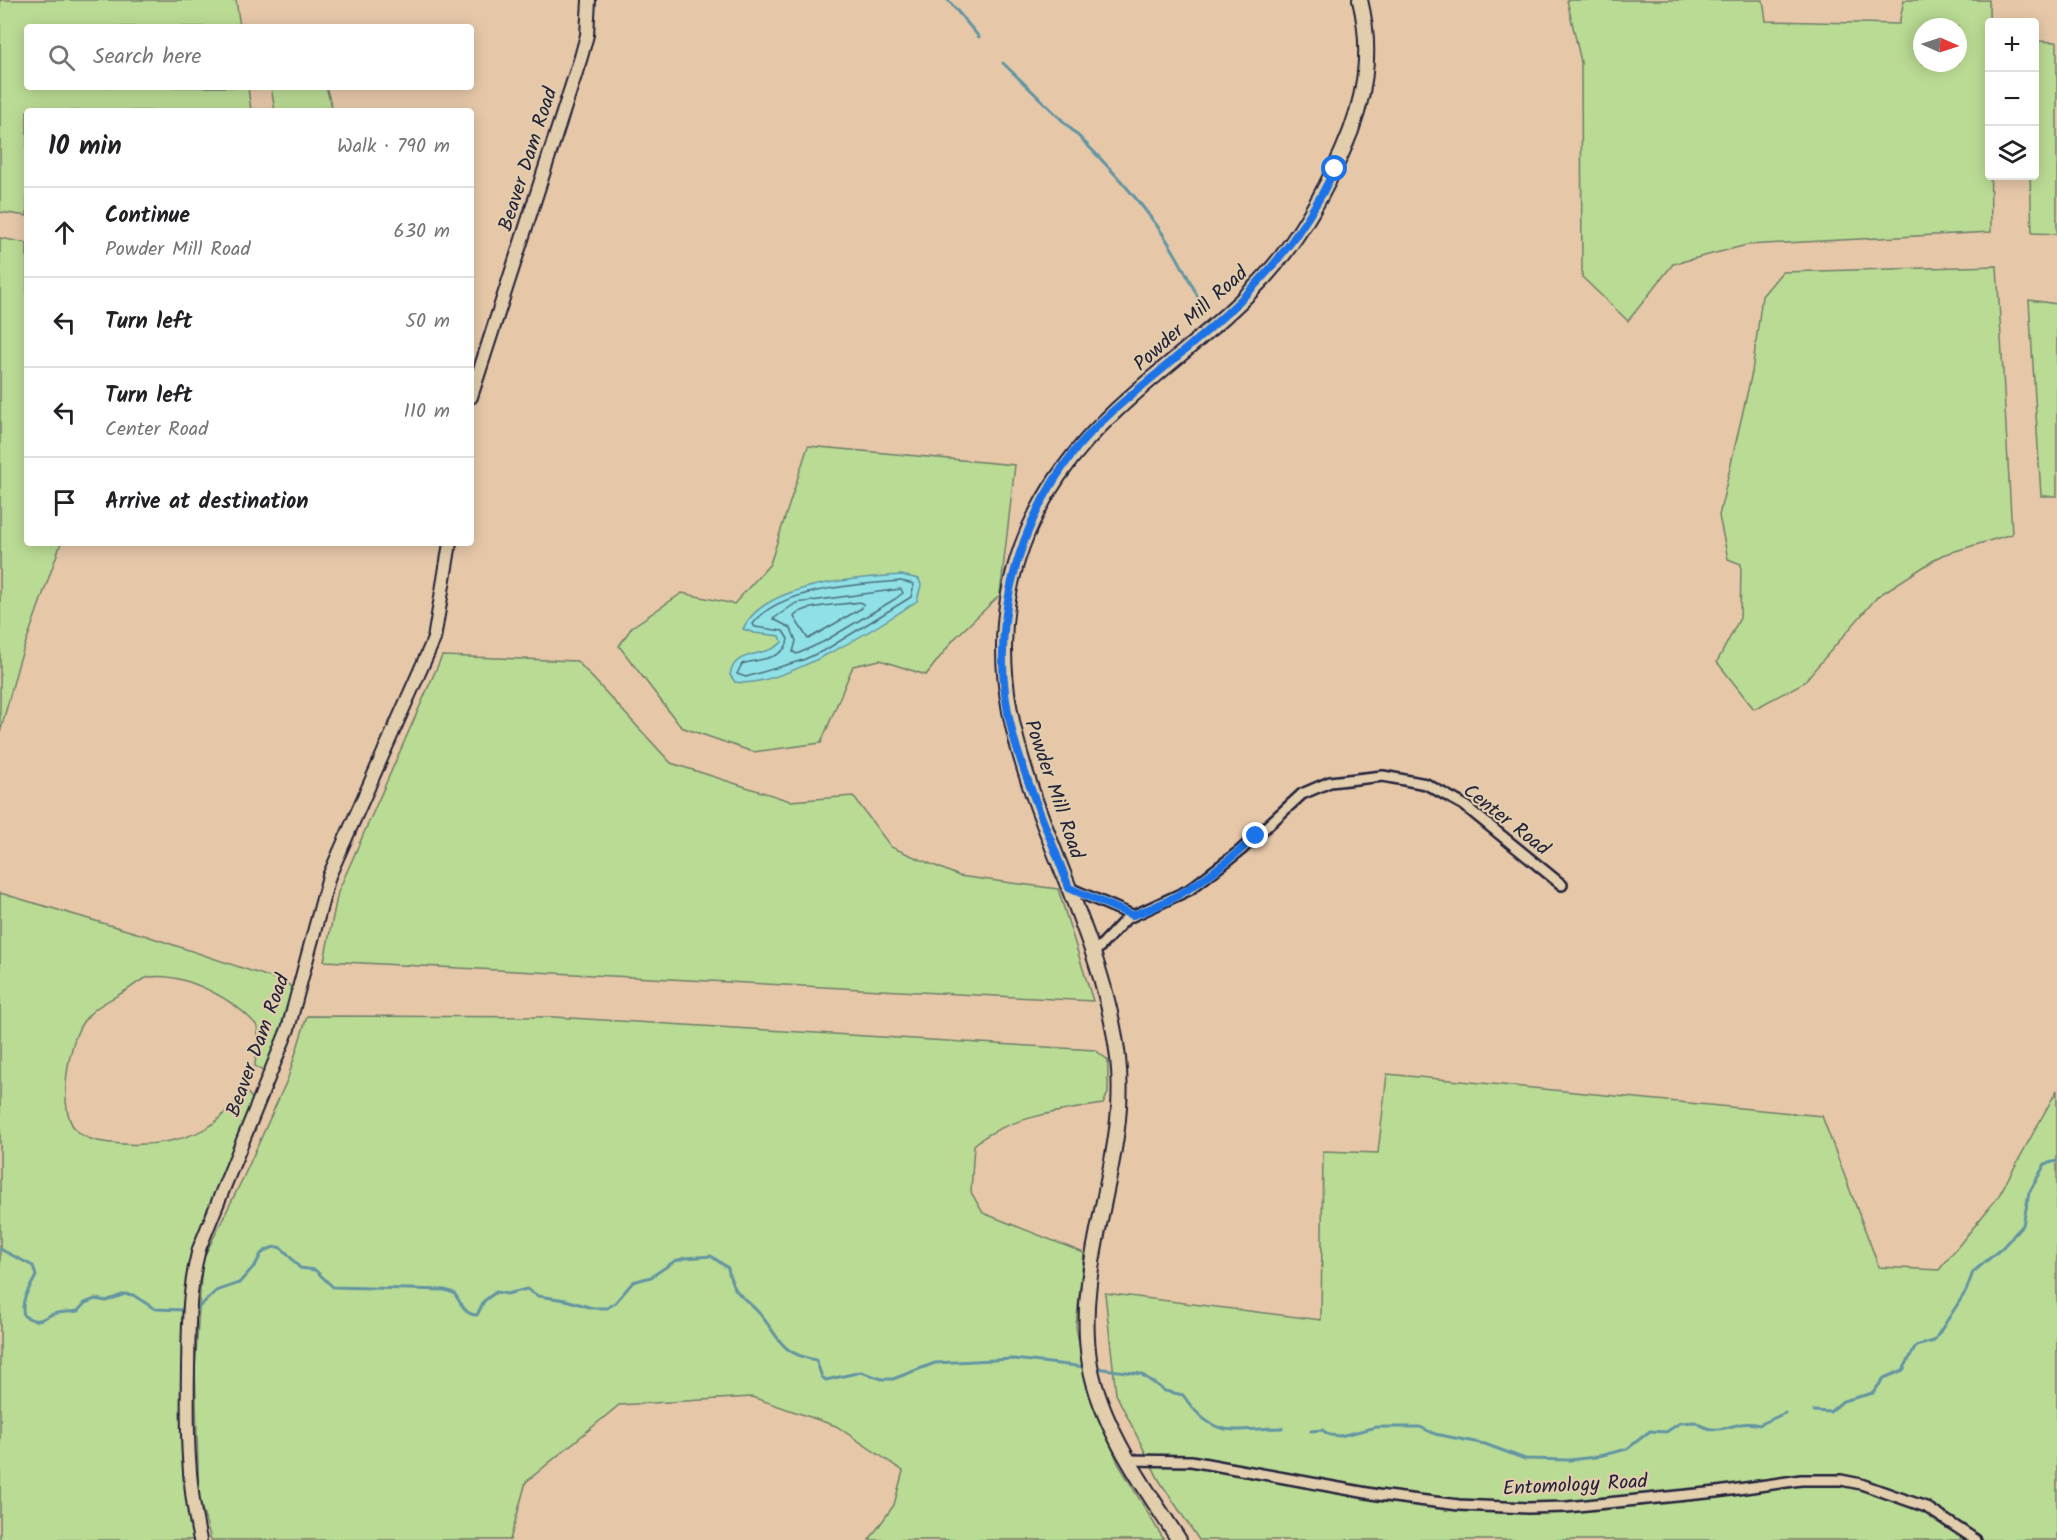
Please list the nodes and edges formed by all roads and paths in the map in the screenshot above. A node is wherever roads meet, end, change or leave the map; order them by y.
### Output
1 (589, 0) edge
2 (1360, 0) edge
3 (474, 388) edge
4 (450, 546) edge
5 (1562, 885) dead end
6 (1069, 888) junction
7 (1132, 915) junction
8 (1094, 953) junction
9 (1129, 1460) junction
10 (200, 1540) edge
11 (1179, 1540) edge
12 (1976, 1540) edge

1 - 3 street, Beaver Dam Road
2 - 6 main road, Powder Mill Road
4 - 10 street, Beaver Dam Road
5 - 7 street, Center Road
6 - 7 street
6 - 8 main road, Powder Mill Road
7 - 8 street, Center Road
8 - 9 main road, Powder Mill Road
9 - 11 main road, Powder Mill Road
9 - 12 street, Entomology Road

